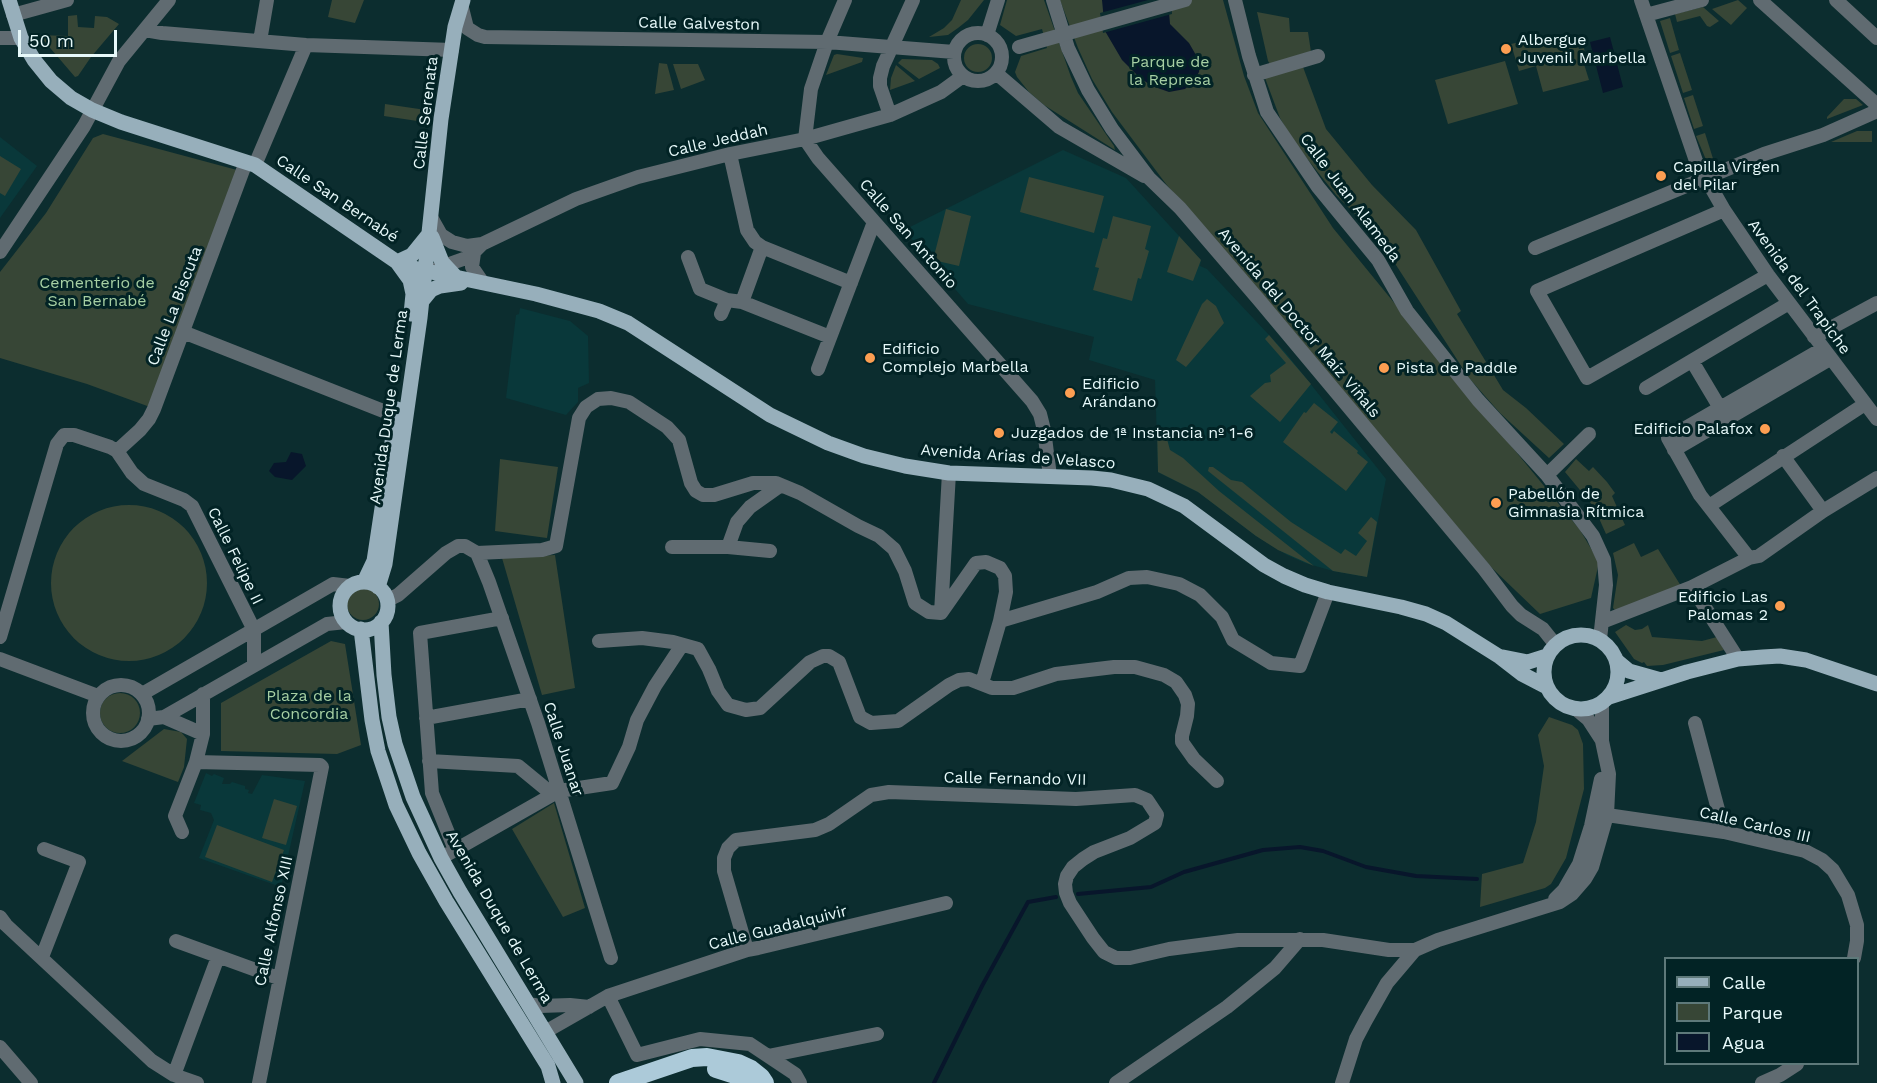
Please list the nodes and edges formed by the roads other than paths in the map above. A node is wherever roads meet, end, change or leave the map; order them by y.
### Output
1 (9, 0) edge
2 (67, 0) edge
3 (169, 0) edge
4 (267, 0) edge
5 (845, 0) edge
6 (913, 0) edge
7 (998, 0) edge
8 (1053, 0) edge
9 (1185, 0) edge
10 (1235, 0) edge
11 (1641, 0) edge
12 (1702, 0) edge
13 (1760, 0) edge
14 (1836, 0) edge
15 (463, 4) edge
16 (13, 15) junction
17 (1646, 15) junction
18 (145, 30) junction
19 (987, 35) junction
20 (0, 38) edge
21 (21, 38) junction
22 (1877, 38) edge
23 (260, 41) junction
24 (826, 42) junction
25 (306, 45) junction
26 (892, 49) junction
27 (452, 50) junction
28 (1002, 51) junction
29 (954, 52) junction
30 (1318, 56) dead end
31 (996, 73) junction
32 (1254, 75) junction
33 (963, 76) junction
34 (1877, 105) edge
35 (92, 110) junction
36 (1877, 111) edge
37 (890, 115) junction
38 (805, 139) junction
39 (730, 154) junction
40 (251, 164) junction
41 (1149, 178) junction
42 (1706, 178) junction
43 (1724, 210) junction
44 (874, 222) junction
45 (431, 225) junction
46 (762, 247) junction
47 (478, 248) junction
48 (1535, 248) dead end
49 (0, 252) edge
50 (688, 257) dead end
51 (397, 262) junction
52 (448, 273) junction
53 (1768, 274) junction
54 (425, 278) junction
55 (483, 283) junction
56 (851, 283) junction
57 (422, 300) junction
58 (727, 300) junction
59 (742, 302) junction
60 (1789, 303) junction
61 (1877, 303) edge
62 (721, 314) dead end
63 (411, 315) junction
64 (183, 332) junction
65 (830, 337) junction
66 (1822, 348) junction
67 (1692, 361) junction
68 (818, 369) dead end
69 (1646, 388) dead end
70 (1865, 404) junction
71 (1720, 408) junction
72 (396, 416) junction
73 (1877, 419) edge
74 (1589, 434) dead end
75 (1671, 444) junction
76 (117, 451) junction
77 (1783, 456) junction
78 (949, 473) junction
79 (1547, 475) junction
80 (1050, 476) junction
81 (1877, 478) edge
82 (781, 485) junction
83 (1709, 506) junction
84 (1823, 511) junction
85 (672, 547) dead end
86 (728, 547) junction
87 (770, 551) dead end
88 (477, 554) junction
89 (1749, 558) junction
90 (364, 585) junction
91 (1692, 588) junction
92 (1328, 592) junction
93 (388, 600) junction
94 (941, 613) junction
95 (502, 618) junction
96 (1000, 621) junction
97 (346, 622) junction
98 (381, 622) junction
99 (1602, 622) junction
100 (361, 629) junction
101 (254, 630) junction
102 (0, 637) edge
103 (1600, 639) junction
104 (599, 641) dead end
105 (682, 645) junction
106 (1551, 650) junction
107 (1500, 657) junction
108 (0, 659) edge
109 (1738, 659) junction
110 (1617, 661) junction
111 (254, 664) junction
112 (1661, 680) junction
113 (982, 683) junction
114 (1877, 684) edge
115 (1547, 687) junction
116 (141, 694) junction
117 (203, 694) junction
118 (98, 696) junction
119 (530, 699) junction
120 (1606, 700) junction
121 (1576, 709) junction
122 (164, 717) junction
123 (426, 718) junction
124 (148, 719) junction
125 (1695, 723) dead end
126 (204, 734) junction
127 (1602, 741) junction
128 (1605, 759) junction
129 (429, 761) junction
130 (196, 762) junction
131 (1217, 781) dead end
132 (556, 792) junction
133 (1599, 796) junction
134 (1607, 815) junction
135 (182, 832) dead end
136 (1724, 832) junction
137 (1586, 844) junction
138 (44, 849) dead end
139 (455, 850) junction
140 (441, 858) junction
141 (1584, 868) junction
142 (946, 903) dead end
143 (0, 917) edge
144 (1300, 939) junction
145 (176, 941) dead end
146 (747, 950) junction
147 (1415, 950) junction
148 (42, 957) junction
149 (218, 957) junction
150 (1854, 957) edge
151 (611, 958) dead end
152 (278, 978) junction
153 (608, 996) junction
154 (528, 1004) junction
155 (589, 1007) junction
156 (545, 1032) junction
157 (877, 1034) dead end
158 (0, 1047) edge
159 (768, 1056) junction
160 (1795, 1065) edge
161 (174, 1075) junction
162 (31, 1083) edge
163 (197, 1083) edge
164 (259, 1083) edge
165 (553, 1083) edge
166 (576, 1083) edge
167 (618, 1083) edge
168 (657, 1083) edge
169 (747, 1083) edge
170 (765, 1083) edge
171 (800, 1083) edge
172 (1116, 1083) edge
173 (1342, 1083) edge
174 (1762, 1083) edge

1 - 16 main road, Calle San Bernabé
2 - 16 street
3 - 18 street
4 - 23 street
5 - 24 street
6 - 26 street
7 - 19 street
8 - 41 street, Avenida del Doctor Maíz Viñals
9 - 28 street, bridge
10 - 32 street, Calle Juan Alameda
11 - 17 street, Avenida del Trapiche
12 - 17 street
13 - 34 street
14 - 22 street
15 - 24 street, Calle Galveston
15 - 27 main road, Calle Serenata
16 - 21 main road, Calle San Bernabé
17 - 42 street, Avenida del Trapiche
18 - 23 street
18 - 35 street
19 - 28 street
19 - 29 street
20 - 21 street
21 - 35 main road, Calle San Bernabé
23 - 25 street
24 - 26 street, Calle Galveston
24 - 38 street
25 - 27 street
25 - 40 street, Calle La Biscuta
26 - 29 street, Calle Galveston
26 - 37 street
27 - 45 main road, Calle Serenata
28 - 31 street
29 - 33 street
30 - 32 street
31 - 33 street
31 - 41 street
32 - 79 street, Calle Juan Alameda
33 - 37 street, Calle Jeddah
35 - 40 main road, Calle San Bernabé
35 - 49 street
36 - 42 street
37 - 38 street, Calle Jeddah
38 - 39 street, Calle Jeddah
38 - 44 street, Calle San Antonio
39 - 46 street
39 - 47 street, Calle Jeddah
40 - 51 main road, Calle San Bernabé
40 - 64 street, Calle La Biscuta
41 - 106 street, Avenida del Doctor Maíz Viñals
42 - 43 street, Avenida del Trapiche
42 - 48 street
43 - 53 street, Avenida del Trapiche
43 - 53 street
44 - 56 street
44 - 80 street, Calle San Antonio
45 - 47 street, Calle Jeddah
45 - 51 main road
45 - 52 main road
45 - 54 main road, Avenida Duque de Lerma
46 - 56 street
46 - 59 street
47 - 52 street, Calle Jeddah
47 - 55 street
50 - 58 street
51 - 54 main road, Calle San Bernabé
51 - 63 main road
52 - 54 main road
52 - 55 main road, Avenida Arias de Velasco
53 - 60 street, Avenida del Trapiche
54 - 57 main road, Avenida Duque de Lerma
54 - 63 main road
55 - 57 main road
55 - 78 main road, Avenida Arias de Velasco
56 - 65 street
57 - 90 main road, Avenida Duque de Lerma
58 - 59 street
58 - 62 street
59 - 65 street
60 - 66 street, Avenida del Trapiche
60 - 67 street
61 - 66 street
63 - 72 main road, Avenida Duque de Lerma
64 - 72 street
64 - 76 street, Calle La Biscuta
65 - 68 street
66 - 70 street, Avenida del Trapiche
66 - 71 street
66 - 75 street
67 - 69 street
67 - 71 street
70 - 73 street, Avenida del Trapiche
70 - 77 street
71 - 75 street
72 - 90 main road, Avenida Duque de Lerma
74 - 79 street
75 - 83 street
76 - 101 street, Calle Felipe II
76 - 102 street
77 - 83 street
77 - 84 street
78 - 80 main road, Avenida Arias de Velasco
78 - 94 street
79 - 99 street, Calle Juan Alameda
80 - 92 main road, Avenida Arias de Velasco
81 - 84 street
82 - 86 street
82 - 88 street
82 - 94 street
83 - 89 street
84 - 89 street
85 - 86 street
86 - 87 street
88 - 93 street
88 - 95 street, Calle Juanar
89 - 91 street
90 - 93 main road
90 - 97 main road
90 - 101 street
91 - 99 street
91 - 109 street
92 - 96 street
92 - 107 main road, Avenida Arias de Velasco
93 - 98 main road
94 - 96 street
95 - 119 street, Calle Juanar
95 - 123 street
96 - 113 street
97 - 100 main road
97 - 111 street
98 - 100 main road
98 - 140 main road, Avenida Duque de Lerma
99 - 103 street, Calle Juan Alameda
100 - 165 main road, Avenida Duque de Lerma
101 - 111 street, Calle Felipe II
101 - 116 street
103 - 106 main road
103 - 110 main road
104 - 105 street
105 - 113 street
105 - 132 street
106 - 107 main road, Avenida Arias de Velasco
106 - 115 main road
107 - 115 main road, Avenida Arias de Velasco
108 - 118 street
109 - 112 main road
109 - 114 main road
110 - 112 main road
110 - 120 main road
111 - 117 street
112 - 120 main road
113 - 131 street
115 - 121 main road
116 - 118 street
116 - 124 street
117 - 122 street
117 - 126 street
118 - 124 street
119 - 123 street
119 - 132 street, Calle Juanar
120 - 121 main road
120 - 127 street, Calle Fernando VII
121 - 127 street, Calle Fernando VII
122 - 124 street
122 - 126 street
123 - 129 street
125 - 136 street
126 - 130 street
127 - 128 street, Calle Fernando VII
128 - 133 street, Calle Fernando VII
128 - 134 street, Calle Fernando VII
129 - 132 street
129 - 139 street
130 - 135 street
130 - 152 street, Calle Alfonso XIII
132 - 139 street
132 - 151 street, Calle Juanar
133 - 134 street
133 - 137 street, Calle Fernando VII
134 - 136 street, Calle Carlos III
134 - 137 street, Calle Fernando VII
134 - 141 street, Calle Fernando VII
136 - 150 street, Calle Carlos III
137 - 141 street, Calle Fernando VII
138 - 148 street
139 - 140 street
140 - 154 main road, Avenida Duque de Lerma
141 - 147 street, Calle Fernando VII
142 - 146 street, Calle Guadalquivir
143 - 148 street
144 - 146 street, Calle Fernando VII
144 - 147 street, Calle Fernando VII
144 - 172 street
145 - 149 street
146 - 153 street, Calle Guadalquivir
147 - 173 street
148 - 161 street
149 - 152 street
149 - 161 street
152 - 164 street, Calle Alfonso XIII
153 - 155 street, Calle Guadalquivir
153 - 159 street
154 - 155 street
154 - 156 main road, Avenida Duque de Lerma
155 - 156 street, Calle Guadalquivir
156 - 166 main road, Avenida Duque de Lerma
157 - 159 street
158 - 162 street
159 - 171 street
160 - 174 street
161 - 163 street
167 - 170 highway
168 - 169 highway

